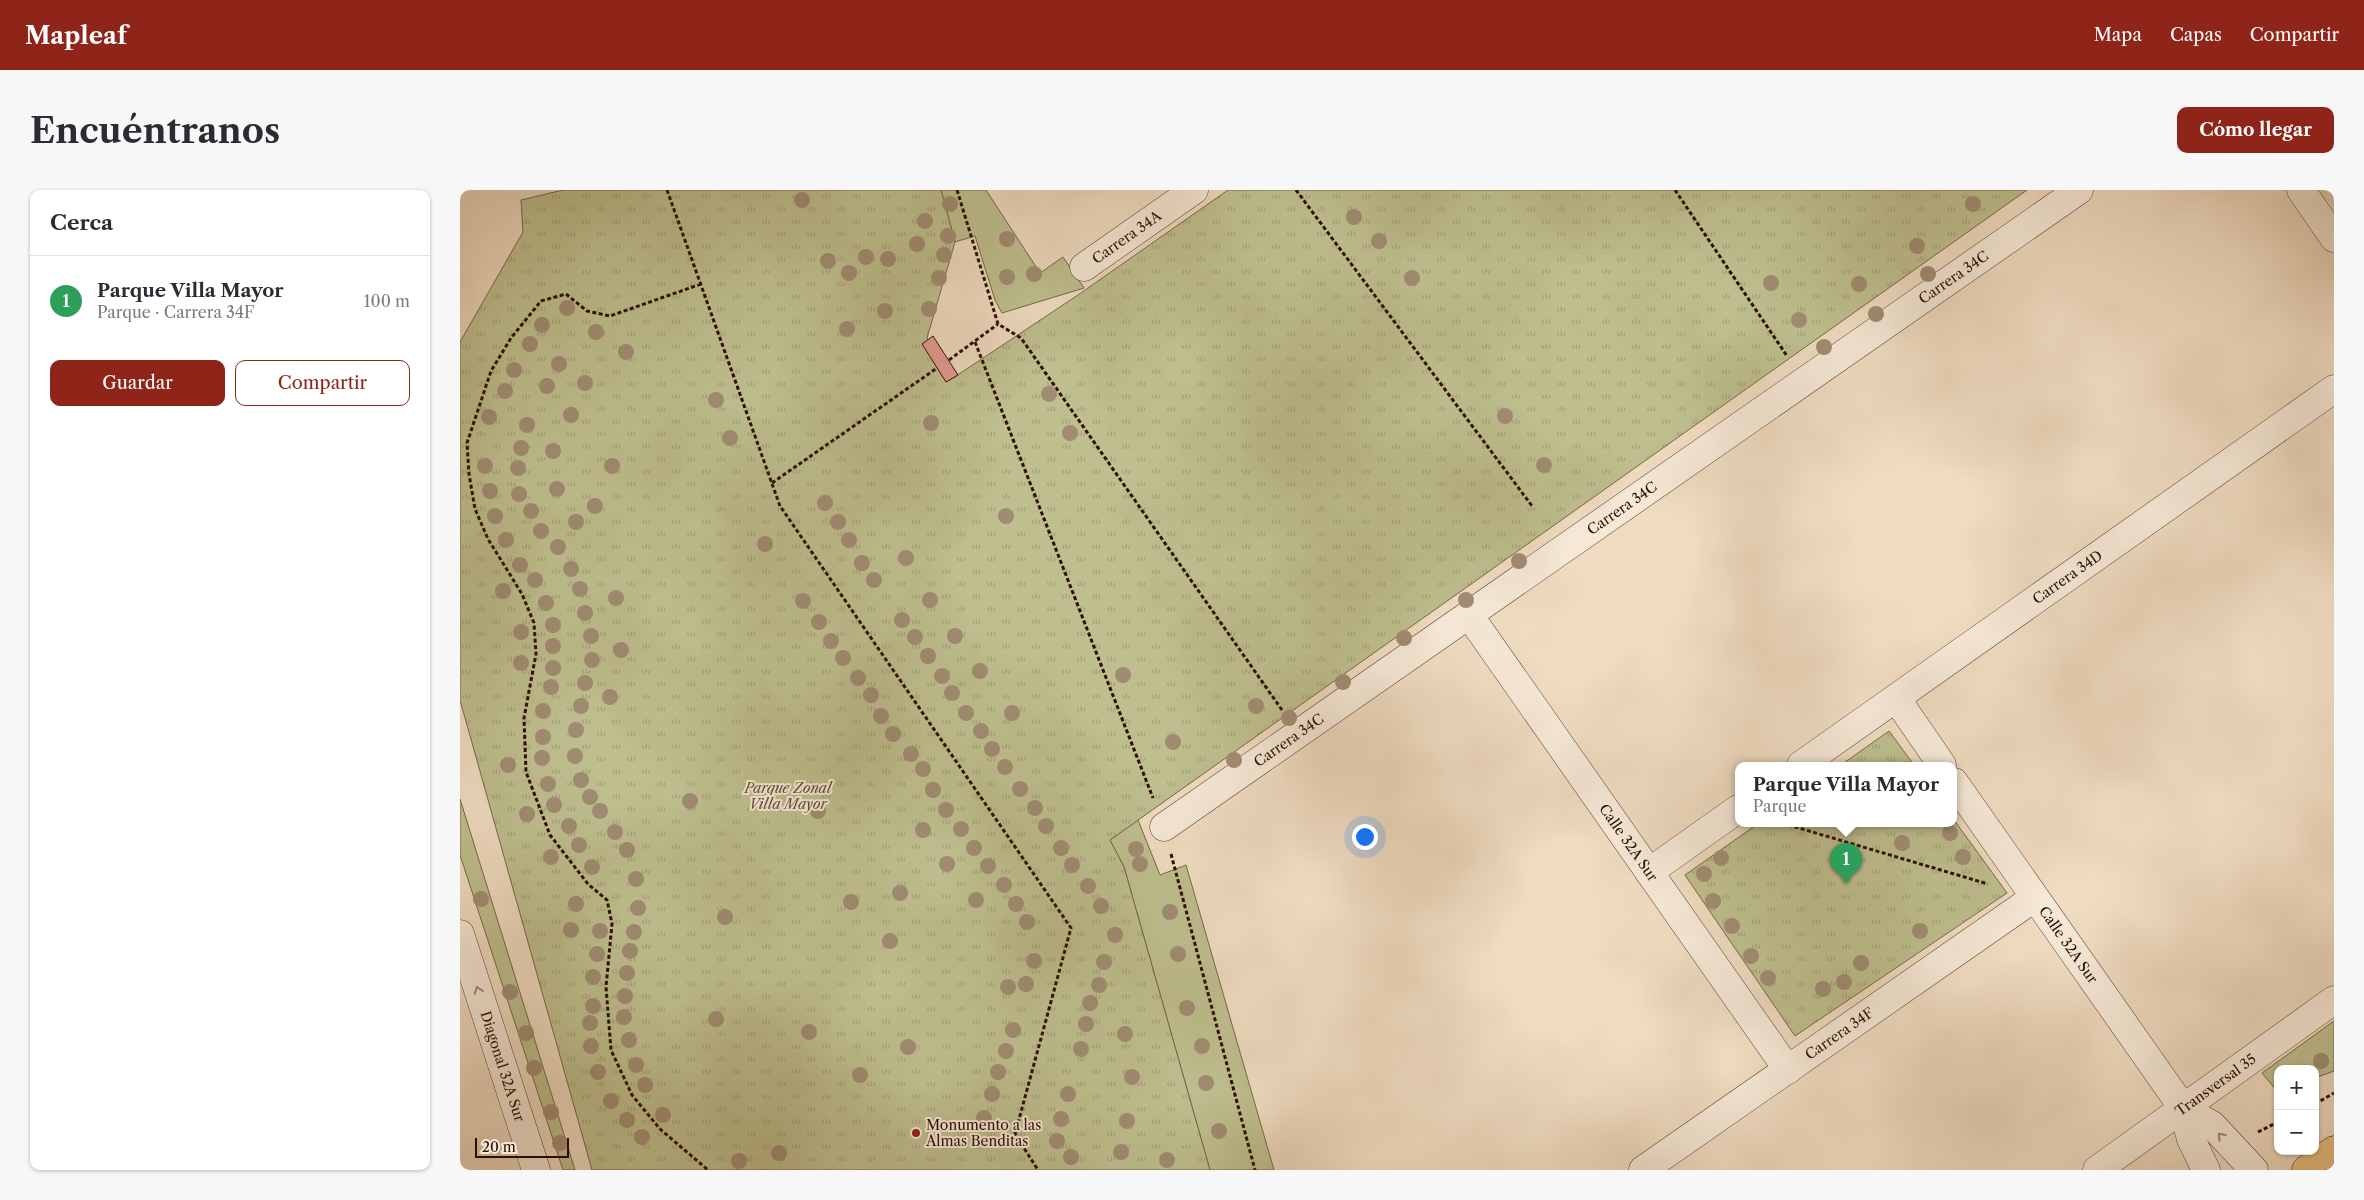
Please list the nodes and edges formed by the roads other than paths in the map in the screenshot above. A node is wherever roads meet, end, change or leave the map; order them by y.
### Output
1 (1194, 190) edge
2 (2079, 190) edge
3 (2301, 190) edge
4 (2334, 238) edge
5 (1084, 267) dead end
6 (2334, 390) edge
7 (1469, 615) junction
8 (1896, 698) junction
9 (1805, 762) edge
10 (1940, 762) edge
11 (1957, 786) edge
12 (1735, 811) edge
13 (1164, 827) road end
14 (1649, 872) junction
15 (2034, 898) junction
16 (460, 934) edge
17 (2334, 1000) edge
18 (1788, 1070) junction
19 (2184, 1108) junction
20 (2334, 1150) edge
21 (536, 1170) edge
22 (1643, 1170) edge
23 (2097, 1170) edge
24 (2206, 1170) edge
25 (2254, 1170) edge
26 (2306, 1170) edge

1 - 5 street, Carrera 34A
2 - 7 street, Carrera 34C
3 - 4 street
6 - 8 street, Carrera 34D
7 - 13 street, Carrera 34C
7 - 14 street, Calle 32A Sur
8 - 9 street, Carrera 34D
8 - 10 street
11 - 15 street, Calle 32A Sur
12 - 14 street
14 - 18 street, Calle 32A Sur
15 - 18 street, Carrera 34F
15 - 19 street, Calle 32A Sur
21 -> 16 street, Diagonal 32A Sur
17 - 19 street, Transversal 35
18 - 22 street, Carrera 34F
19 - 23 street, Transversal 35
19 - 24 street
25 -> 19 street
20 - 26 highway

